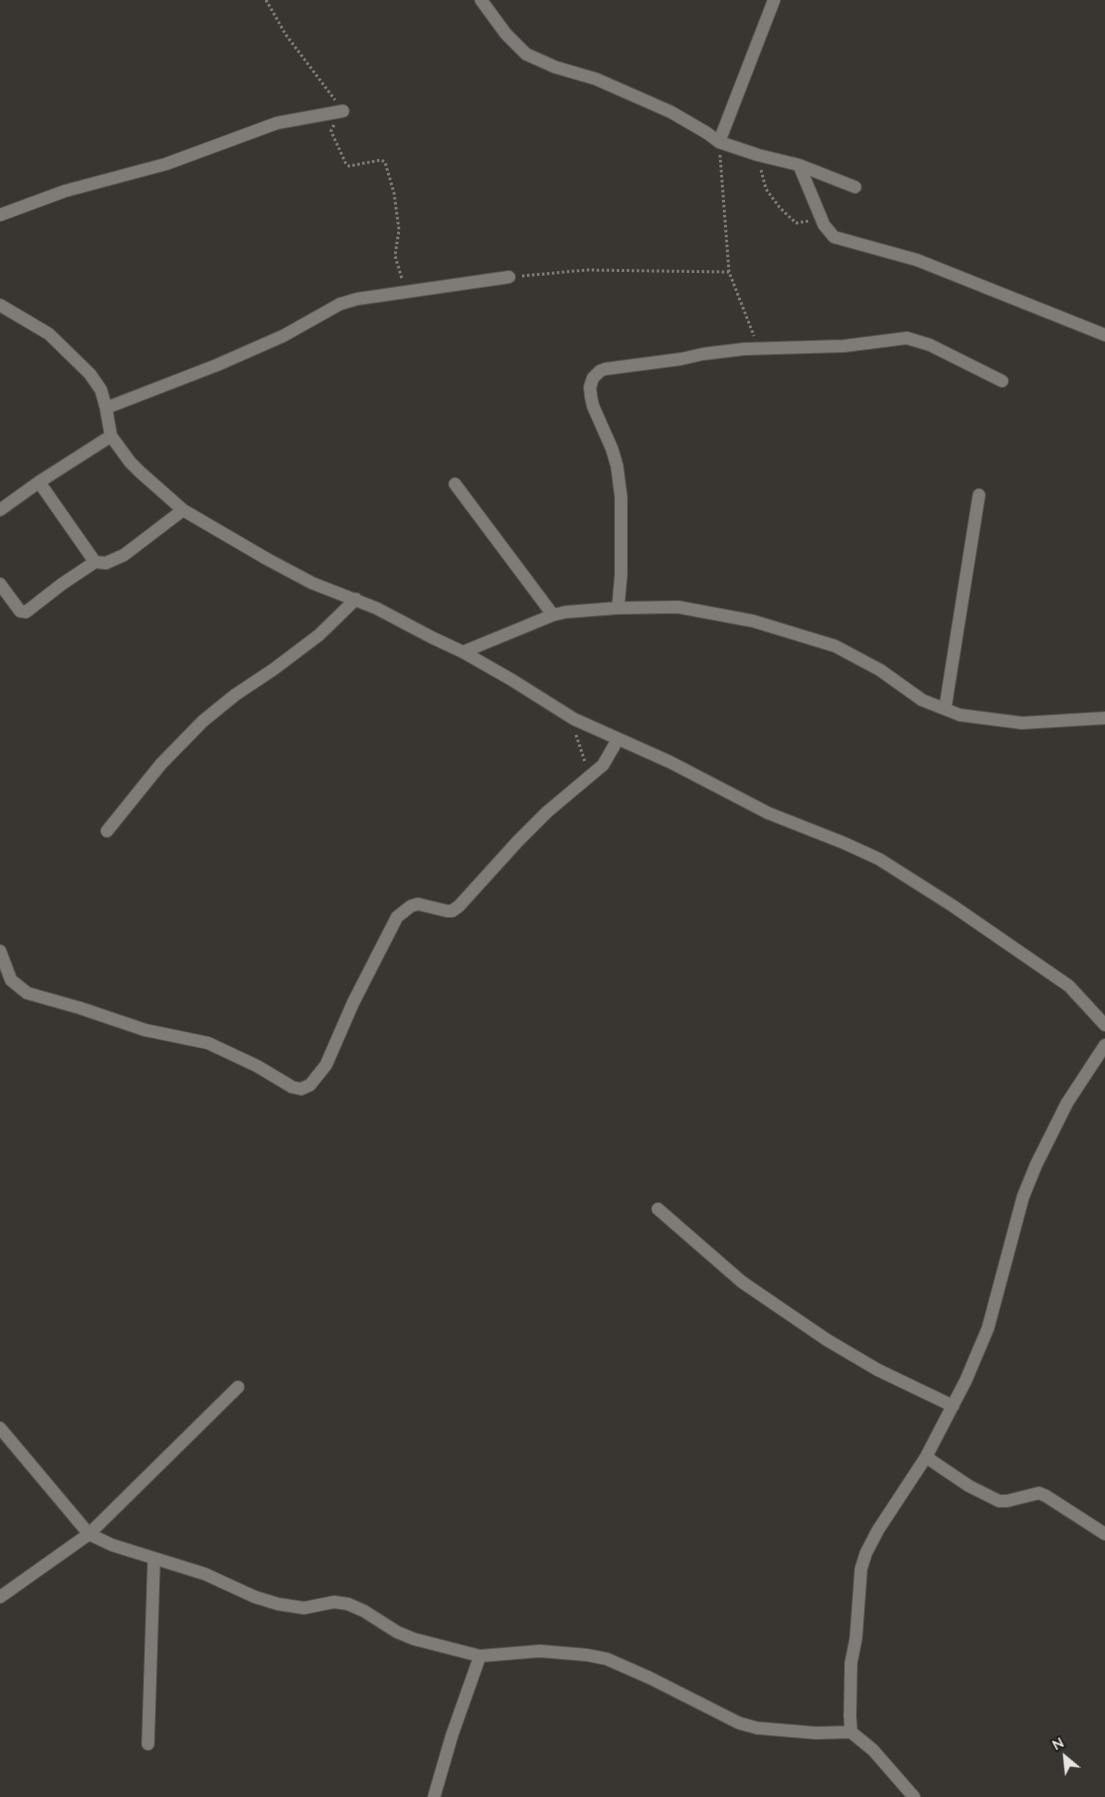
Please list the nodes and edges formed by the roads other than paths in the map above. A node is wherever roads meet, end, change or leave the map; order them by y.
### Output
1 (480, 0) edge
2 (774, 0) edge
3 (343, 111) road end
4 (719, 142) junction
5 (799, 165) junction
6 (855, 187) dead end
7 (0, 215) edge
8 (509, 277) road end
9 (0, 305) edge
10 (1105, 335) edge
11 (1002, 381) dead end
12 (106, 408) junction
13 (111, 436) junction
14 (38, 482) junction
15 (455, 484) dead end
16 (979, 495) dead end
17 (0, 510) edge
18 (183, 510) junction
19 (95, 562) junction
20 (0, 584) edge
21 (356, 600) junction
22 (618, 608) junction
23 (553, 615) junction
24 (462, 652) junction
25 (945, 709) junction
26 (1105, 718) edge
27 (618, 738) junction
28 (107, 831) dead end
29 (0, 951) edge
30 (1105, 1025) edge
31 (1105, 1045) edge
32 (658, 1209) dead end
33 (238, 1387) dead end
34 (953, 1406) junction
35 (0, 1428) edge
36 (926, 1457) junction
37 (89, 1534) junction
38 (1105, 1534) edge
39 (154, 1558) junction
40 (0, 1597) edge
41 (480, 1656) junction
42 (851, 1732) junction
43 (148, 1744) dead end
44 (434, 1797) edge
45 (914, 1797) edge

1 - 4 street
2 - 4 street
3 - 7 street
4 - 5 street
5 - 6 street
5 - 10 street
8 - 12 street
9 - 12 street
11 - 22 street
12 - 13 street
13 - 14 street
13 - 18 street
14 - 17 street
14 - 19 street
15 - 23 street
16 - 25 street
18 - 19 street
18 - 21 street
19 - 20 street
21 - 24 street
21 - 28 street
22 - 23 street
22 - 25 street
23 - 24 street
24 - 27 street
25 - 26 street
27 - 29 street
27 - 30 street
31 - 34 street
32 - 34 street
33 - 37 street
34 - 36 street
35 - 37 street
36 - 38 street
36 - 42 street
37 - 39 street
37 - 40 street
39 - 41 street
39 - 43 street
41 - 42 street
41 - 44 street
42 - 45 street

